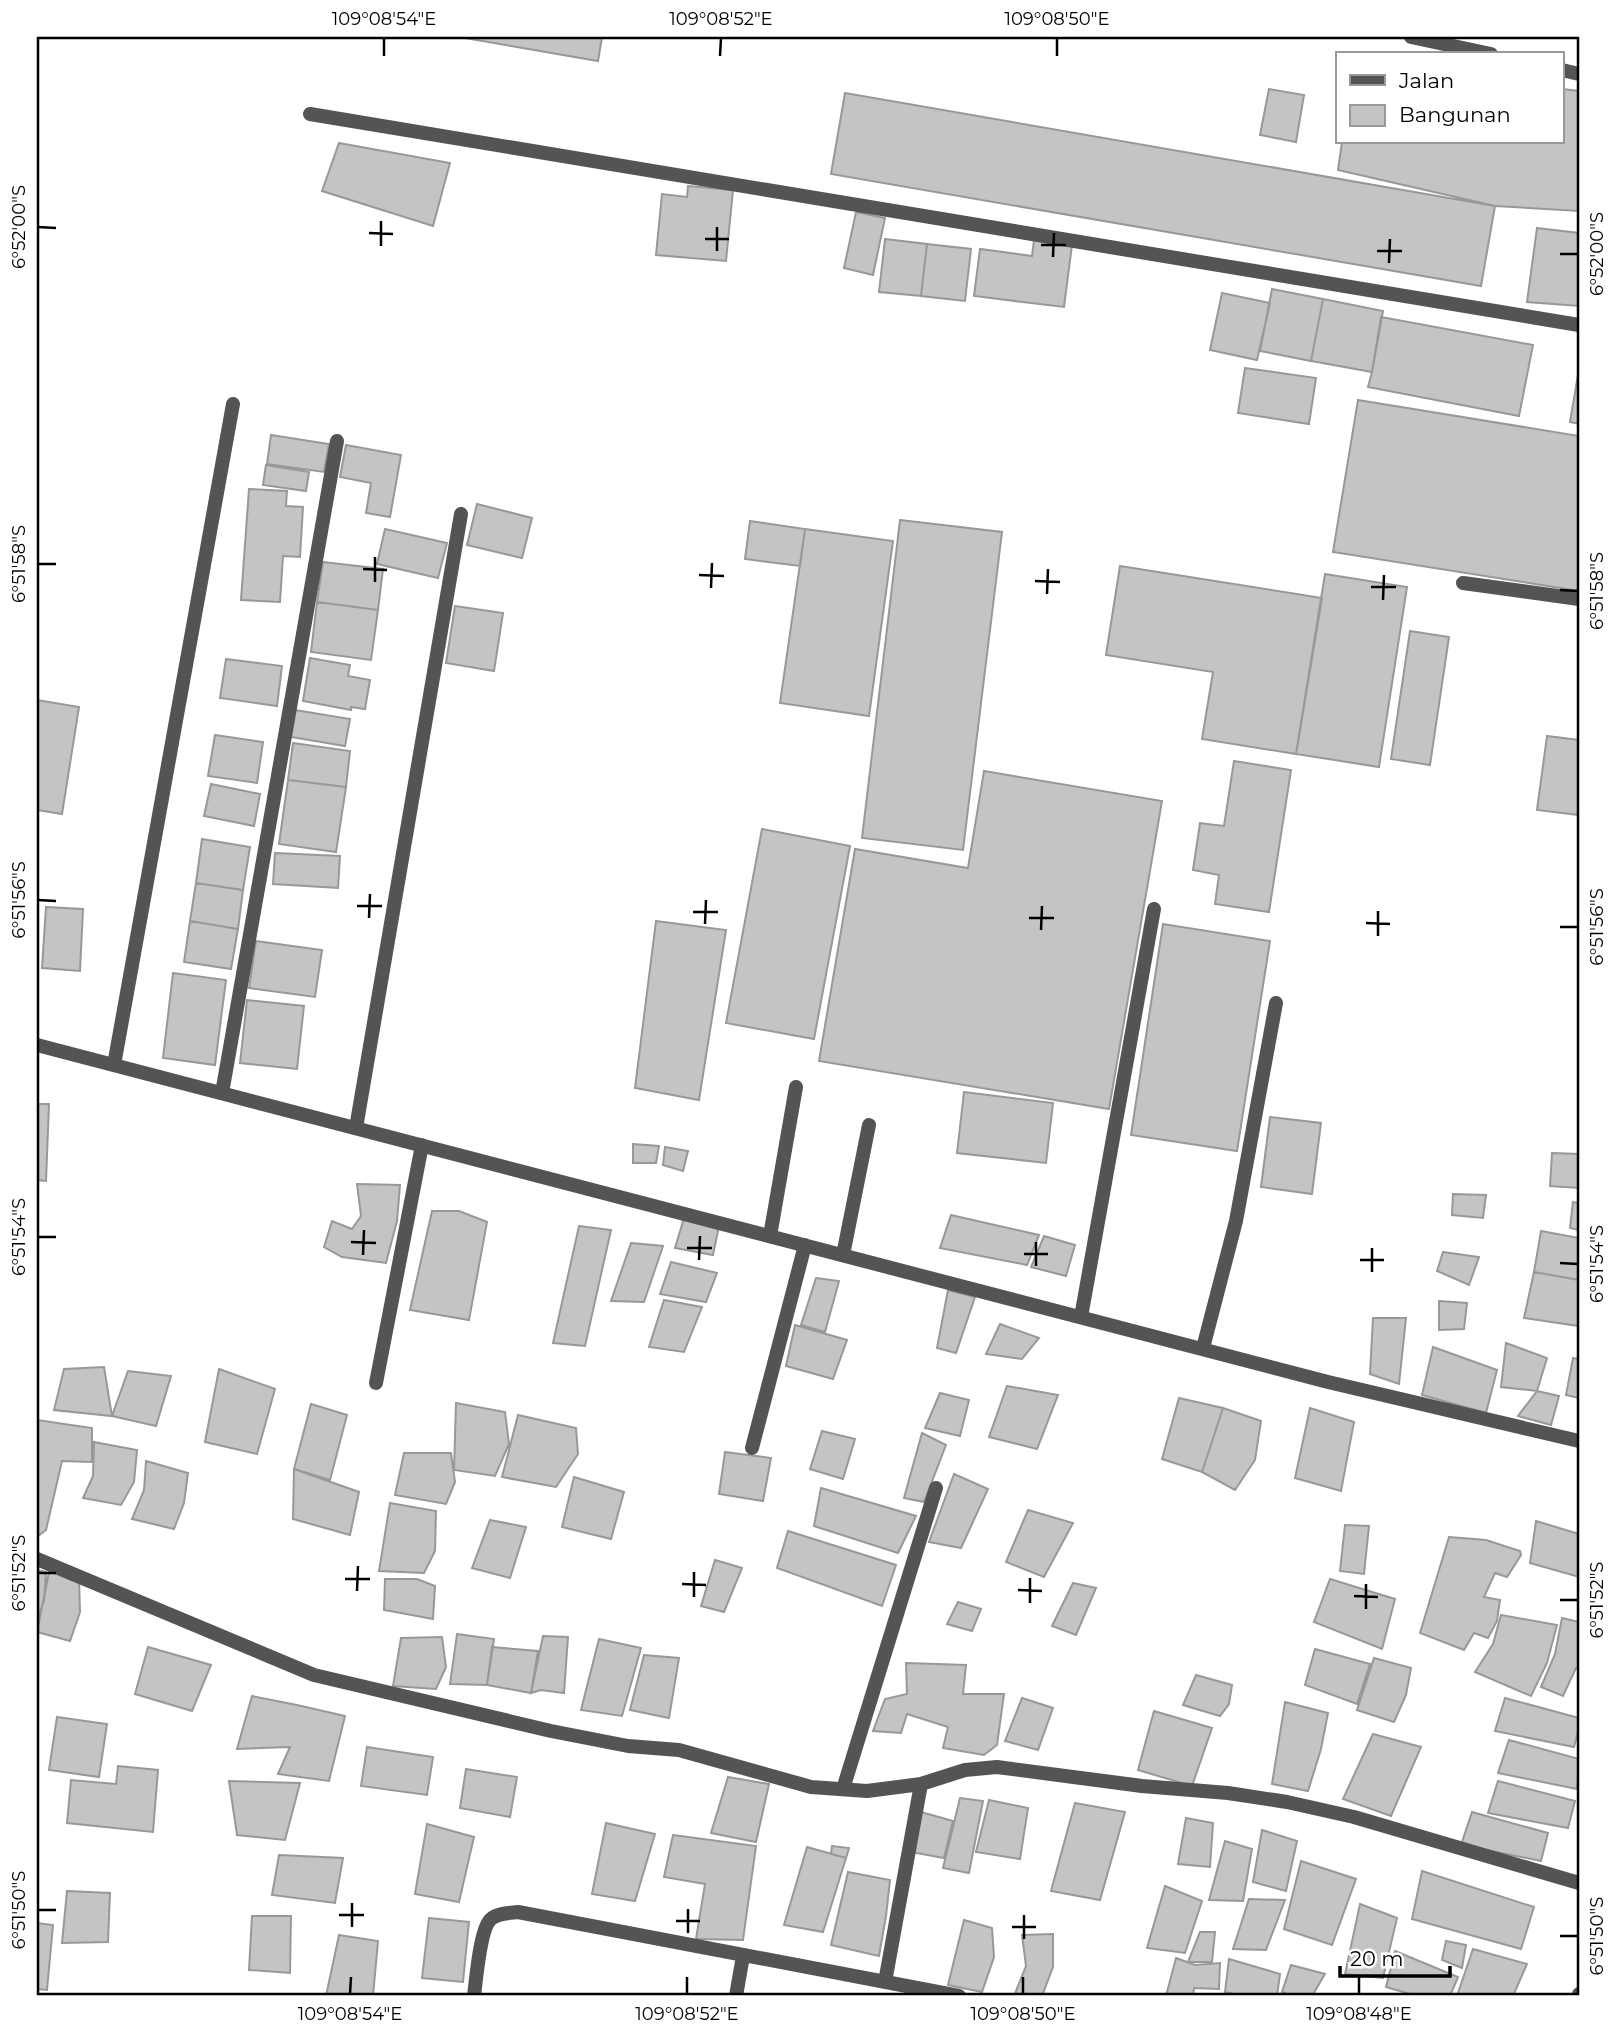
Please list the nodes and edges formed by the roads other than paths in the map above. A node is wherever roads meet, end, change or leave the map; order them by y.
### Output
1 (1411, 37) edge
2 (1482, 52) edge
3 (310, 114) dead end
4 (1579, 325) edge
5 (233, 404) dead end
6 (337, 441) dead end
7 (461, 514) dead end
8 (1464, 583) dead end
9 (1579, 599) edge
10 (1154, 909) dead end
11 (1276, 1003) dead end
12 (37, 1045) edge
13 (114, 1065) junction
14 (796, 1087) dead end
15 (222, 1093) junction
16 (869, 1125) dead end
17 (356, 1128) junction
18 (422, 1145) junction
19 (770, 1236) junction
20 (805, 1245) junction
21 (843, 1255) junction
22 (1081, 1317) junction
23 (1203, 1349) junction
24 (376, 1383) dead end
25 (1579, 1441) edge
26 (752, 1448) dead end
27 (936, 1488) dead end
28 (37, 1559) edge
29 (921, 1784) junction
30 (843, 1789) junction
31 (1579, 1883) edge
32 (743, 1956) junction
33 (885, 1982) junction
34 (474, 1996) edge
35 (736, 1996) edge
36 (959, 1996) edge

1 - 2 street
3 - 4 street
5 - 13 street
6 - 15 street
7 - 17 street
8 - 9 street
10 - 22 street
11 - 23 street
12 - 13 street
13 - 15 street
14 - 19 street
15 - 17 street
16 - 21 street
17 - 18 street
18 - 19 street
18 - 24 street
19 - 20 street
20 - 21 street
20 - 26 street
21 - 22 street
22 - 23 street
23 - 25 street
27 - 30 street
28 - 30 street
29 - 30 street
29 - 31 street
29 - 33 street
32 - 33 street
32 - 34 street
32 - 35 street
33 - 36 street

